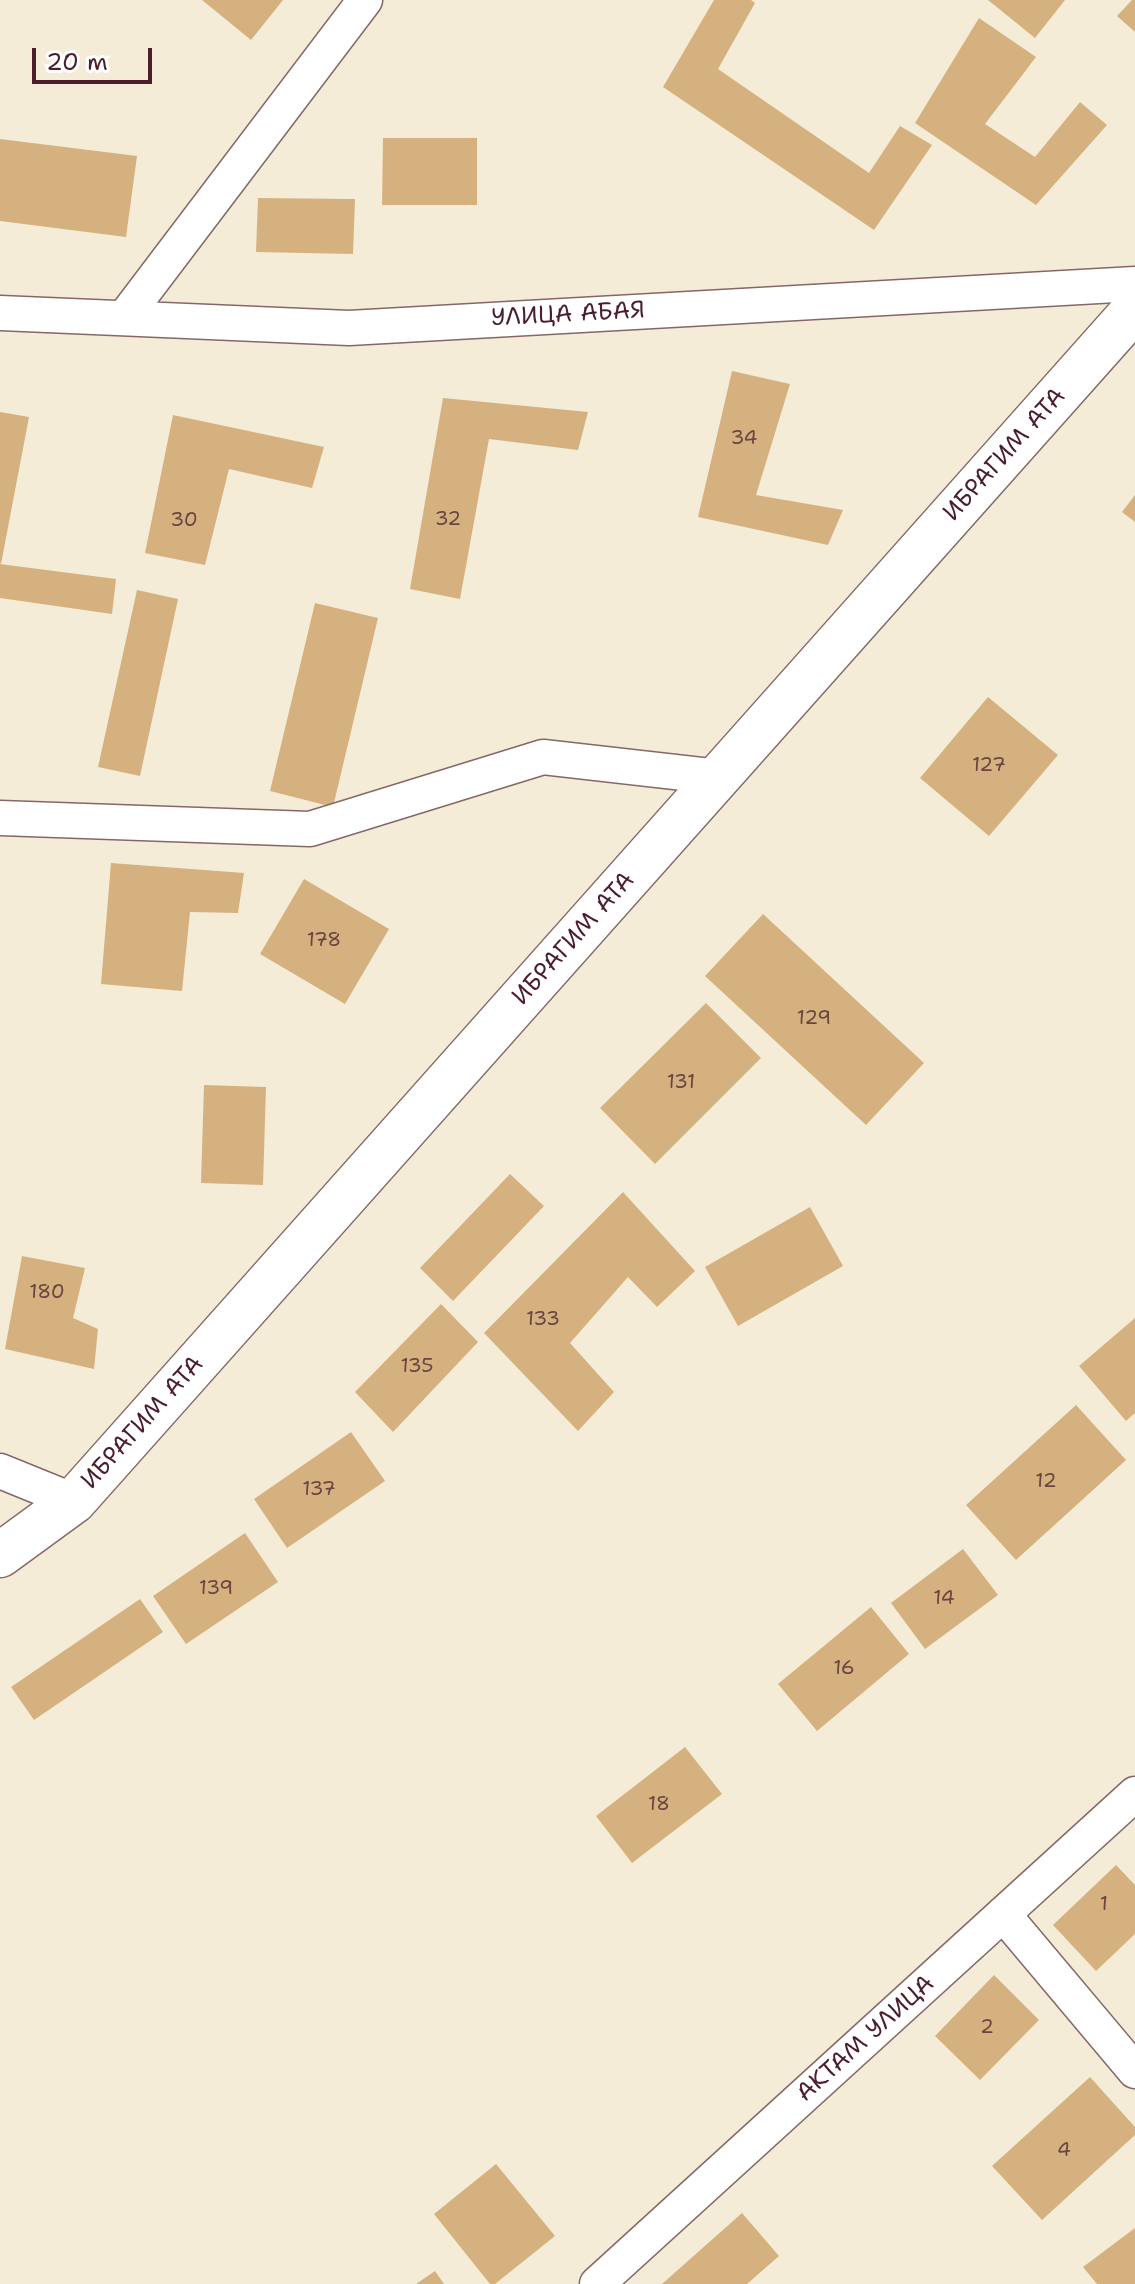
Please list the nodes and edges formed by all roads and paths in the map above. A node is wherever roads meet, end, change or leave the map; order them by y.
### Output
1 (365, 0) edge
2 (1135, 284) edge
3 (1135, 309) edge
4 (0, 313) edge
5 (124, 318) junction
6 (719, 777) junction
7 (0, 818) edge
8 (0, 1471) edge
9 (74, 1501) junction
10 (0, 1555) edge
11 (1135, 1794) edge
12 (1003, 1914) junction
13 (1135, 2071) edge
14 (597, 2284) edge

1 - 5 street
2 - 5 street, УЛИЦА АБАЯ
3 - 6 street, ИБРАГИМ АТА
4 - 5 street, УЛИЦА АБАЯ
6 - 7 street
6 - 9 street, ИБРАГИМ АТА
8 - 9 street
9 - 10 street, ИБРАГИМ АТА
11 - 12 street, АКТАМ УЛИЦА
12 - 13 street
12 - 14 street, АКТАМ УЛИЦА

